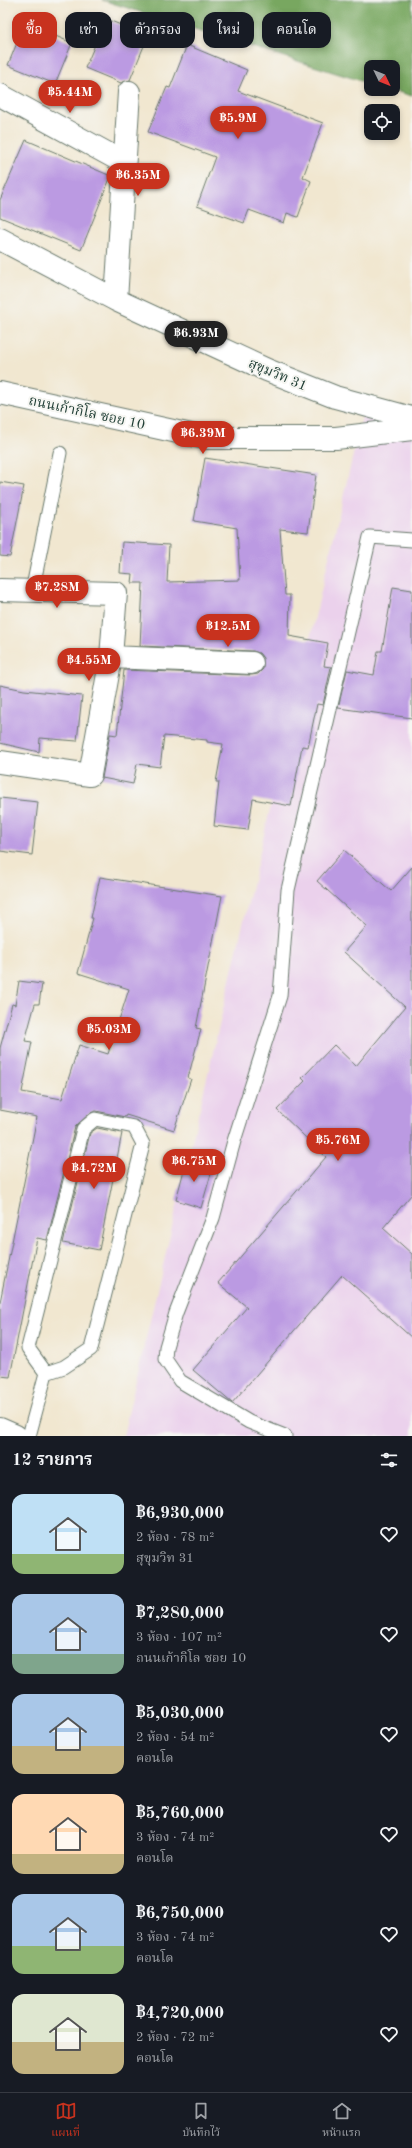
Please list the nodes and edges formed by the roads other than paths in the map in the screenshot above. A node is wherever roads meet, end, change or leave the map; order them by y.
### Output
1 (129, 92) dead end
2 (0, 95) edge
3 (123, 162) junction
4 (0, 239) edge
5 (116, 300) junction
6 (0, 393) edge
7 (412, 418) edge
8 (412, 429) edge
9 (60, 453) dead end
10 (412, 540) edge
11 (0, 590) edge
12 (32, 592) junction
13 (111, 657) junction
14 (252, 663) dead end
15 (0, 762) edge
16 (46, 1373) junction
17 (0, 1429) edge
18 (16, 1436) edge
19 (29, 1436) edge
20 (285, 1436) edge

1 - 3 street
2 - 3 street
3 - 5 street
4 - 5 street, สุขุมวิท 31
5 - 7 street, สุขุมวิท 31
6 - 8 street, ถนนเก้ากิโล ซอย 10
9 - 12 lane
10 - 20 lane
11 - 12 street
12 - 13 street
13 - 14 street
13 - 15 street
16 - 16 lane
16 - 19 lane
17 - 18 street

